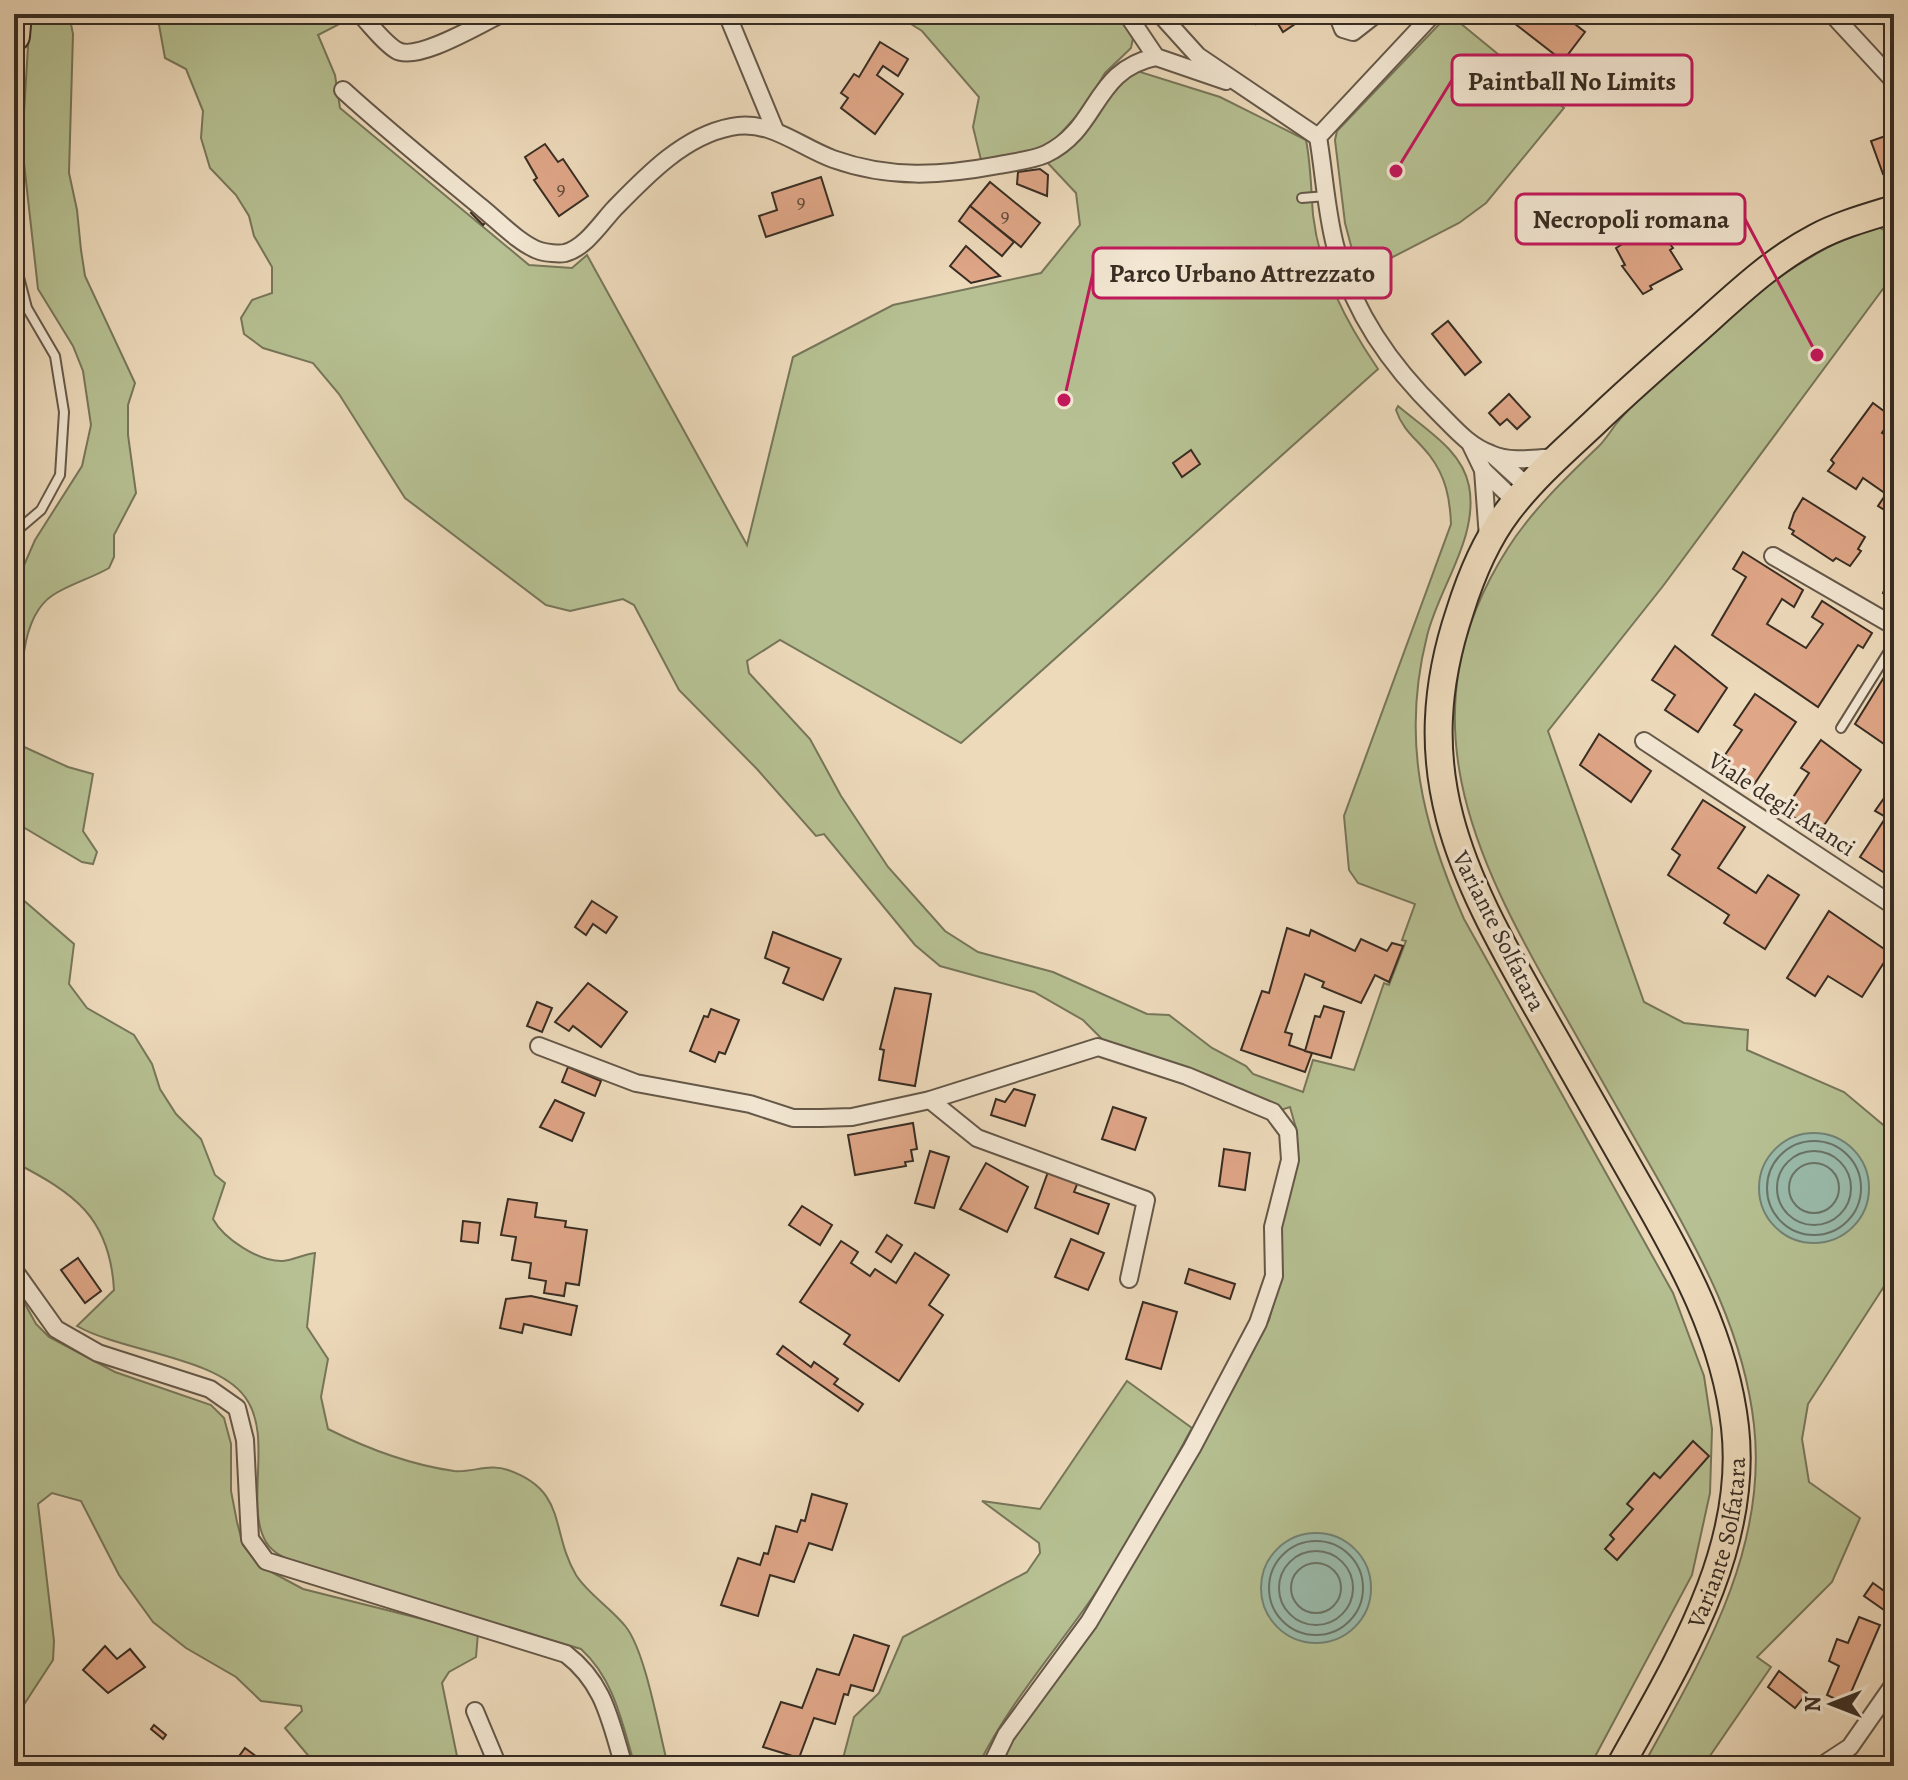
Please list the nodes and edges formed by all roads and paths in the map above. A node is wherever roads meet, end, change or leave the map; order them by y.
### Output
1 (16, 14) edge
2 (360, 14) edge
3 (501, 14) edge
4 (727, 14) edge
5 (1127, 14) edge
6 (1160, 14) edge
7 (1337, 14) edge
8 (1376, 14) edge
9 (1433, 14) edge
10 (1832, 14) edge
11 (14, 36) edge
12 (1156, 57) junction
13 (1894, 81) edge
14 (1243, 85) junction
15 (343, 90) dead end
16 (775, 130) junction
17 (1318, 137) junction
18 (1327, 195) junction
19 (1302, 198) dead end
20 (1882, 213) edge
21 (14, 258) edge
22 (1470, 443) junction
23 (1493, 456) junction
24 (1557, 457) junction
25 (1483, 470) junction
26 (1522, 495) junction
27 (14, 533) edge
28 (1488, 543) junction
29 (1773, 556) dead end
30 (1894, 626) edge
31 (1894, 643) edge
32 (1841, 728) dead end
33 (1644, 741) dead end
34 (1894, 906) edge
35 (539, 1046) dead end
36 (930, 1100) junction
37 (14, 1270) edge
38 (1129, 1279) dead end
39 (1894, 1684) edge
40 (475, 1711) dead end
41 (498, 1766) edge
42 (624, 1766) edge
43 (991, 1766) edge
44 (1620, 1766) edge
45 (1821, 1766) edge

1 - 11 highway
2 - 3 street
4 - 16 street
5 - 12 street
6 - 14 street
7 - 8 street
9 - 17 street
10 - 13 street
12 - 14 street
12 - 16 street
14 - 17 street
15 - 16 street
17 - 18 street
18 - 19 lane
18 - 22 street
20 - 24 main road, Variante Solfatara
21 - 27 lane
22 - 23 street
22 - 25 street
23 - 24 street
23 - 26 street
24 - 26 main road, Variante Solfatara
25 - 26 street
25 - 28 street
26 - 28 main road, Variante Solfatara
28 - 44 main road, Variante Solfatara
29 - 30 street
31 - 32 lane
33 - 34 street, Viale degli Aranci
35 - 36 street
36 - 38 street
36 - 43 street
37 - 42 street
39 - 45 street
40 - 41 street

